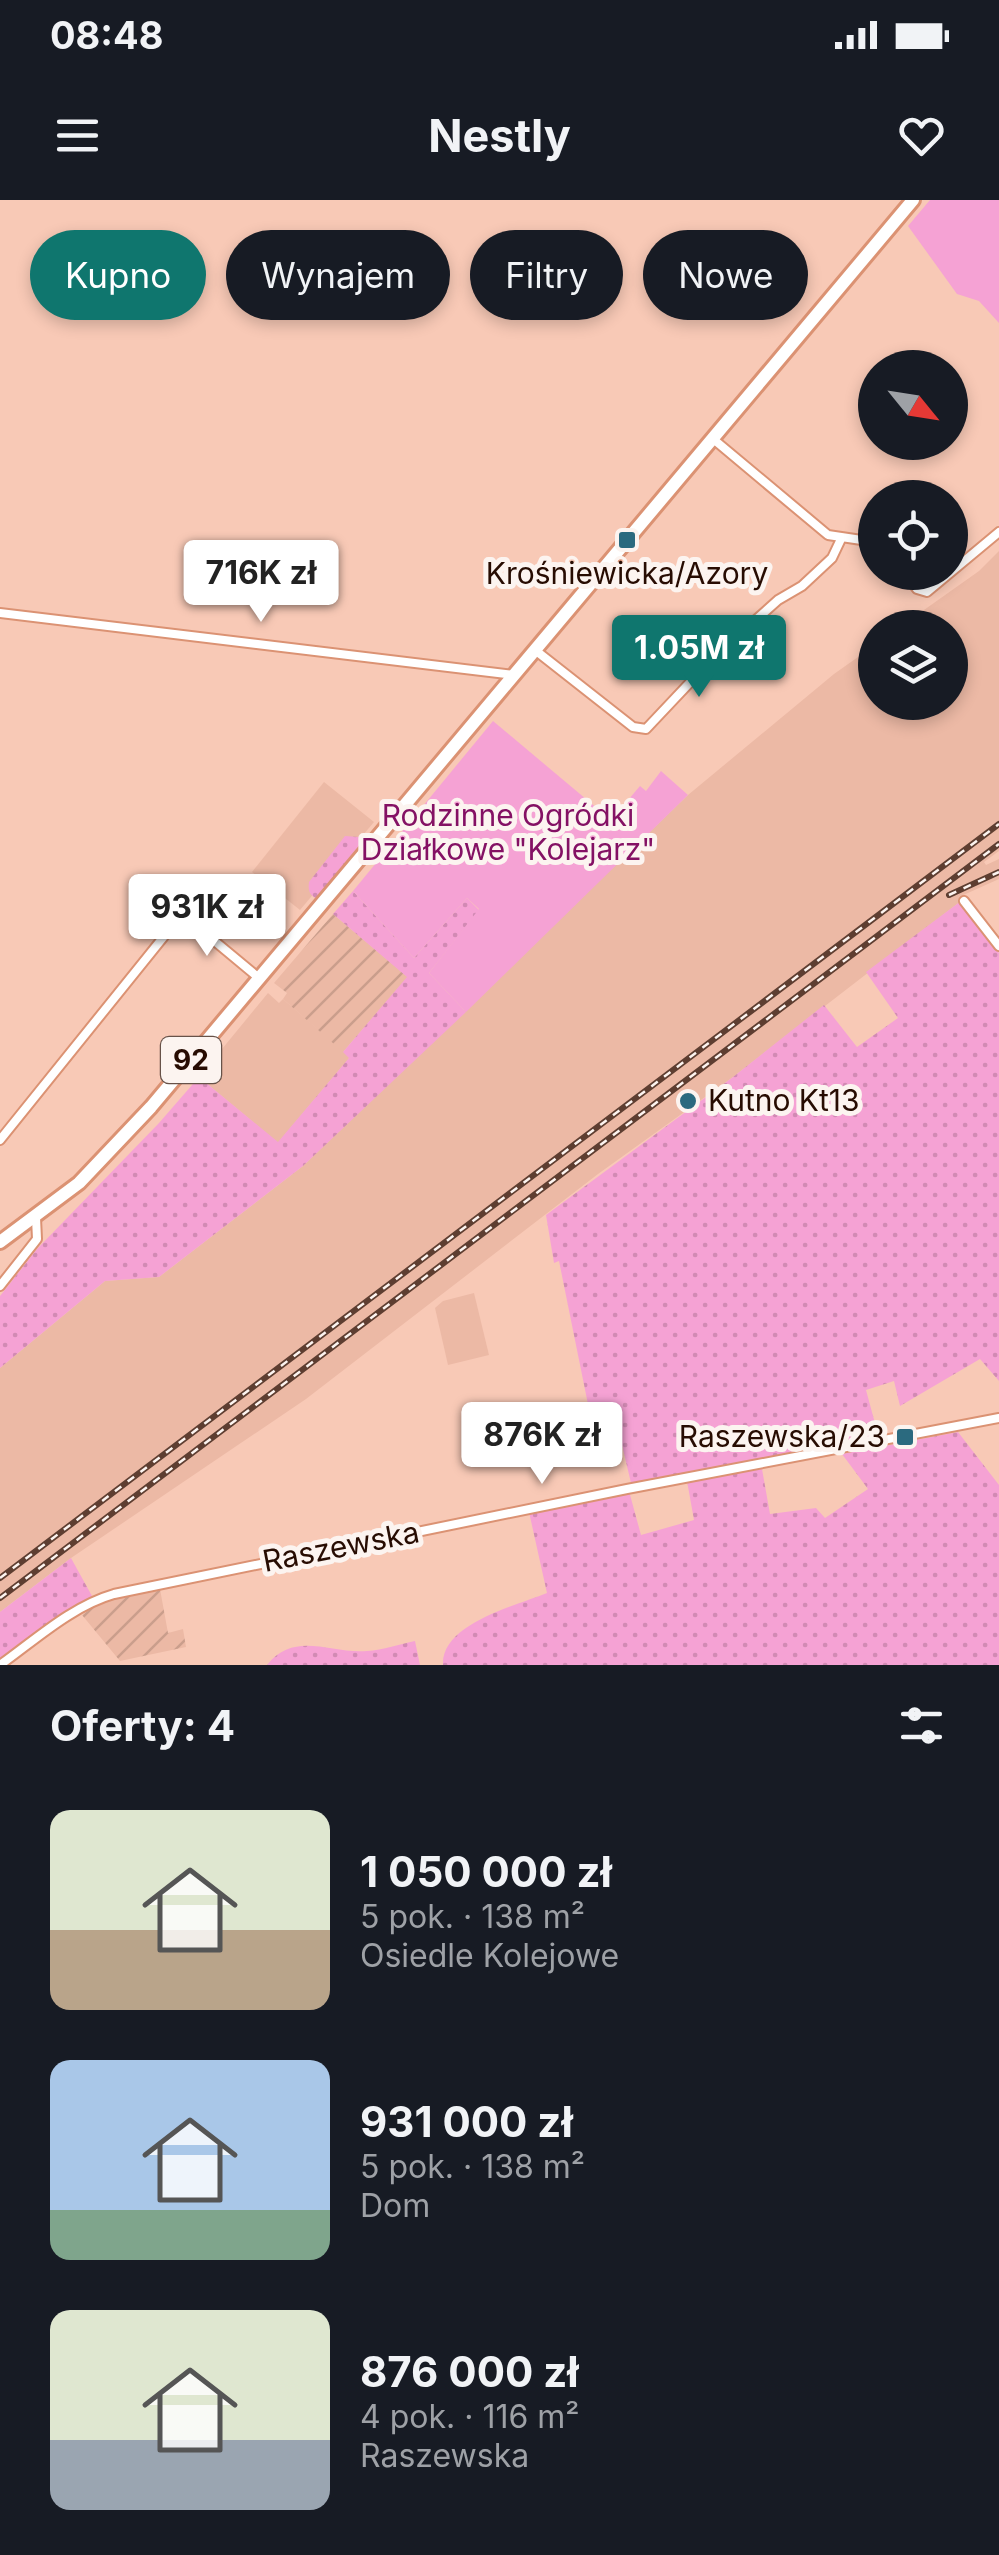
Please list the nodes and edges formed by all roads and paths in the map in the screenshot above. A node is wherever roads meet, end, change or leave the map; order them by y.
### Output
1 (913, 200) edge
2 (712, 438) junction
3 (999, 532) edge
4 (842, 539) junction
5 (858, 540) edge
6 (968, 557) edge
7 (0, 613) edge
8 (536, 650) junction
9 (514, 674) junction
10 (964, 901) dead end
11 (999, 946) edge
12 (260, 978) junction
13 (0, 1140) edge
14 (36, 1218) junction
15 (0, 1242) edge
16 (0, 1286) edge
17 (999, 1418) edge
18 (0, 1665) edge

1 - 2 main road, 92
2 - 4 street
2 - 8 main road, 92
3 - 6 street
4 - 5 street
4 - 8 street
7 - 9 street
8 - 9 main road, 92
9 - 12 main road, 92
10 - 11 street
12 - 13 street
12 - 14 main road, 92
14 - 15 main road, 92
14 - 16 street
17 - 18 street, Raszewska

